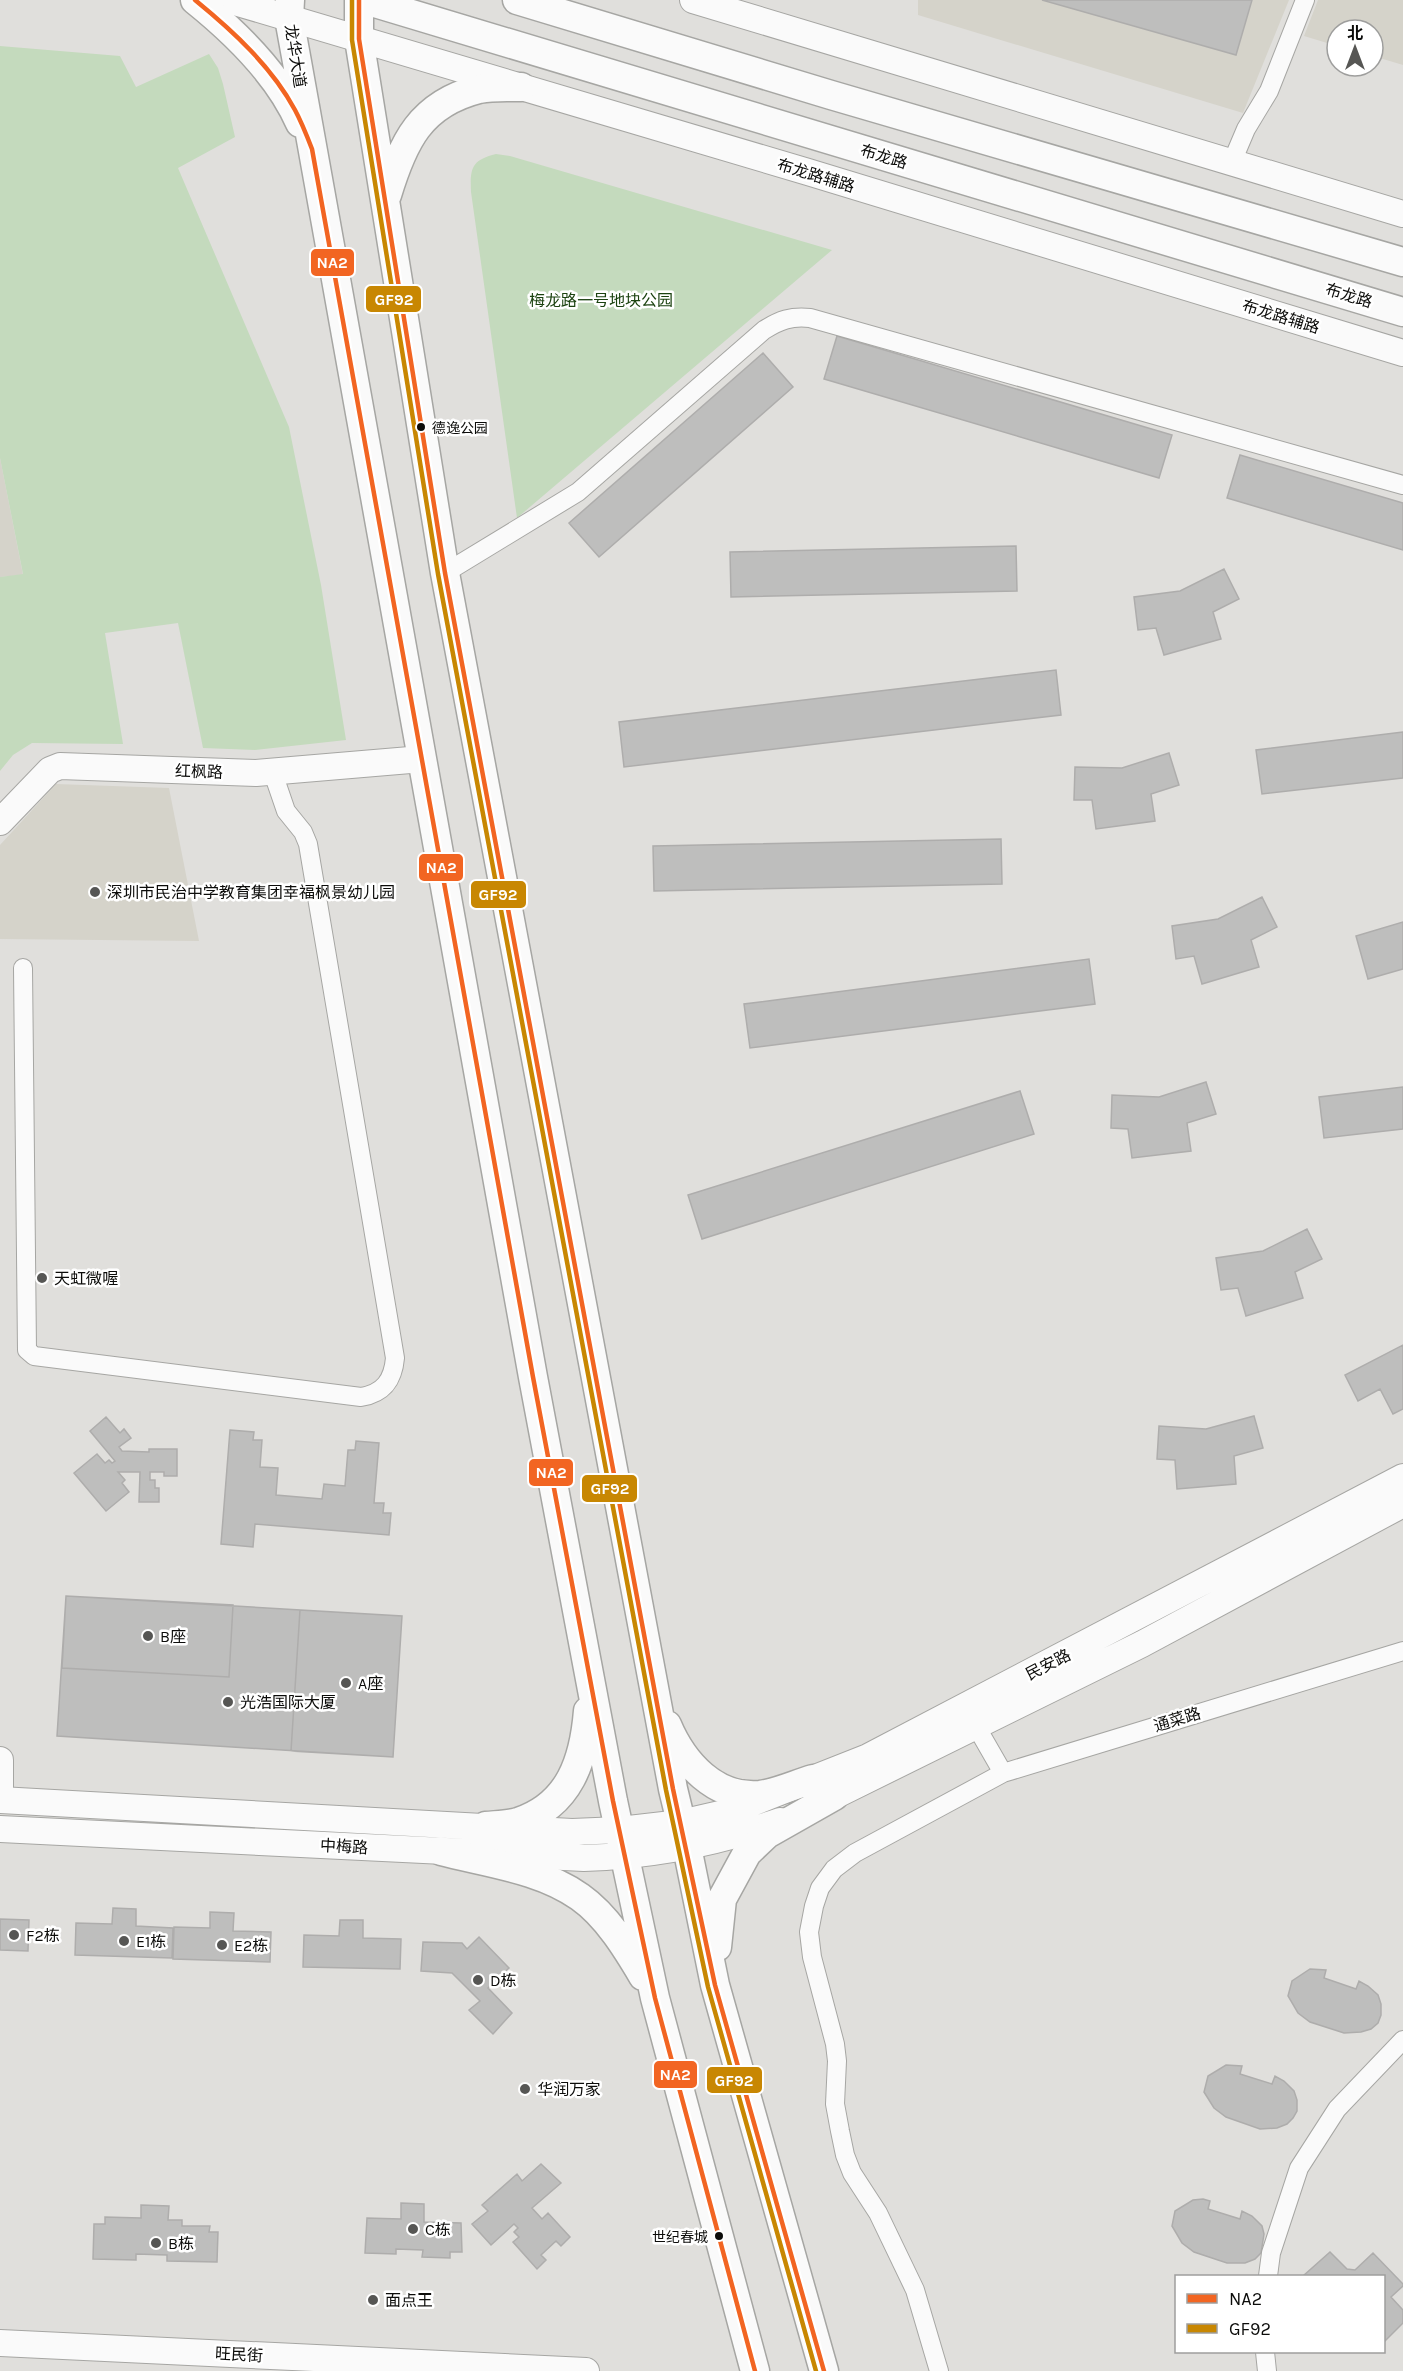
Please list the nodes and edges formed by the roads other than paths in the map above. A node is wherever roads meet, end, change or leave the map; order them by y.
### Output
1 (195, 0) edge
2 (228, 0) edge
3 (359, 0) edge
4 (365, 0) edge
5 (517, 0) edge
6 (693, 0) edge
7 (1305, 0) edge
8 (290, 9) edge
9 (359, 39) junction
10 (521, 87) junction
11 (312, 149) junction
12 (1232, 162) junction
13 (385, 200) junction
14 (1403, 214) edge
15 (1403, 262) edge
16 (1403, 312) edge
17 (1403, 353) edge
18 (1403, 485) edge
19 (445, 573) junction
20 (422, 759) junction
21 (273, 773) junction
22 (0, 822) edge
23 (23, 968) dead end
24 (1403, 1477) edge
25 (1403, 1504) edge
26 (1403, 1651) edge
27 (590, 1679) junction
28 (655, 1698) junction
29 (976, 1726) junction
30 (0, 1760) edge
31 (1003, 1773) junction
32 (824, 1788) junction
33 (0, 1800) edge
34 (486, 1826) junction
35 (0, 1829) edge
36 (684, 1835) junction
37 (623, 1843) junction
38 (441, 1851) junction
39 (715, 1985) junction
40 (655, 1998) junction
41 (1403, 2040) edge
42 (1268, 2275) edge
43 (0, 2343) edge
44 (1265, 2353) edge
45 (586, 2371) edge
46 (755, 2371) edge
47 (824, 2371) edge
48 (939, 2371) edge
49 (1267, 2371) edge

1 - 11 main road
2 - 8 main road, 布龙路辅路
3 - 9 main road
4 - 16 main road, 布龙路
5 - 15 main road
6 - 12 main road
7 - 12 street
8 - 9 main road, 布龙路辅路
8 - 11 main road, 龙华大道
9 - 10 main road, 布龙路辅路
9 - 13 main road
10 - 13 main road
10 - 17 main road, 布龙路辅路
11 - 20 main road, 龙华大道
12 - 14 main road
13 - 19 main road
18 - 19 street
19 - 28 main road
20 - 21 main road, 红枫路
20 - 27 main road, 龙华大道
21 - 22 main road, 红枫路
21 - 23 street
24 - 32 main road, 民安路
25 - 29 main road, 民安路
26 - 31 street, 通菜路
27 - 34 main road
27 - 37 main road, 龙华大道
28 - 32 main road
28 - 36 main road
29 - 31 street
29 - 32 main road, 民安路
30 - 33 main road
31 - 48 street, 通菜路
32 - 36 main road, 民安路
32 - 39 main road
33 - 34 main road, 中梅路
34 - 37 main road, 中梅路
35 - 38 main road, 中梅路
36 - 37 main road, 中梅路
36 - 39 main road
37 - 38 main road, 中梅路
37 - 40 main road, 龙华大道
38 - 40 main road
39 - 47 main road
40 - 46 main road, 龙华大道
41 - 42 street
43 - 45 main road, 旺民街
44 - 49 street

